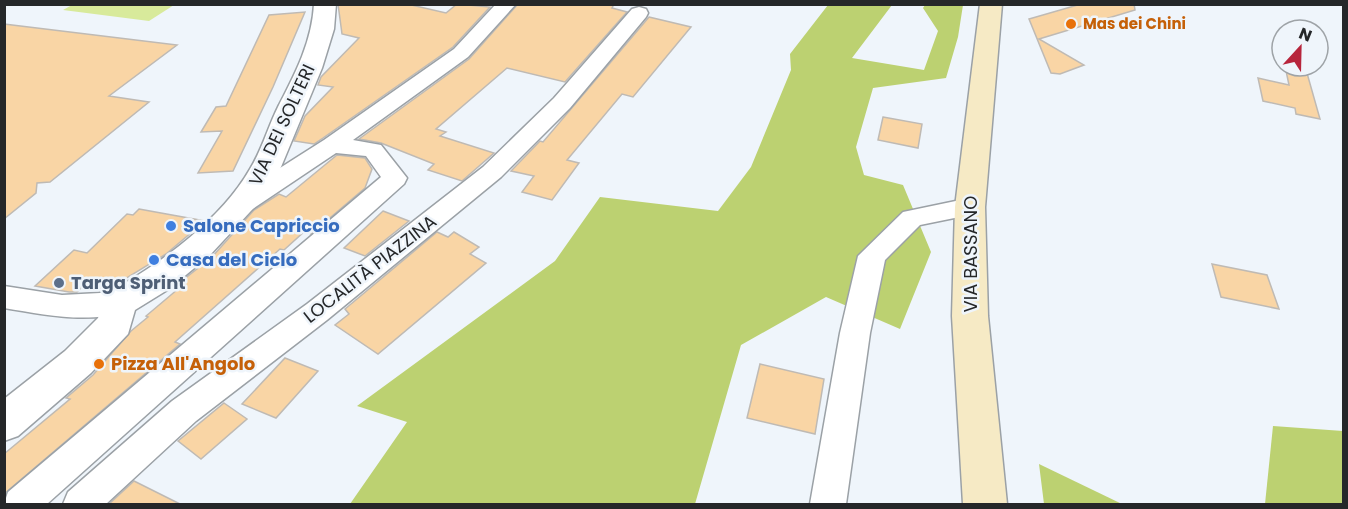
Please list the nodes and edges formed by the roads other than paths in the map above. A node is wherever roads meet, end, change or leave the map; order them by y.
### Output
1 (326, 4) edge
2 (507, 4) edge
3 (991, 4) edge
4 (639, 14) dead end
5 (332, 145) junction
6 (241, 205) junction
7 (970, 207) junction
8 (4, 297) edge
9 (119, 303) junction
10 (4, 423) edge
11 (21, 504) edge
12 (81, 504) edge
13 (828, 504) edge
14 (985, 504) edge

1 - 6 street, VIA DEI SOLTERI
2 - 5 street
3 - 7 main road, VIA BASSANO
4 - 12 street, LOCALITÀ PIAZZINA
5 - 6 street
5 - 11 street
6 - 9 street, VIA DEI SOLTERI
7 - 13 street
7 - 14 main road, VIA BASSANO
8 - 9 street
9 - 10 street

